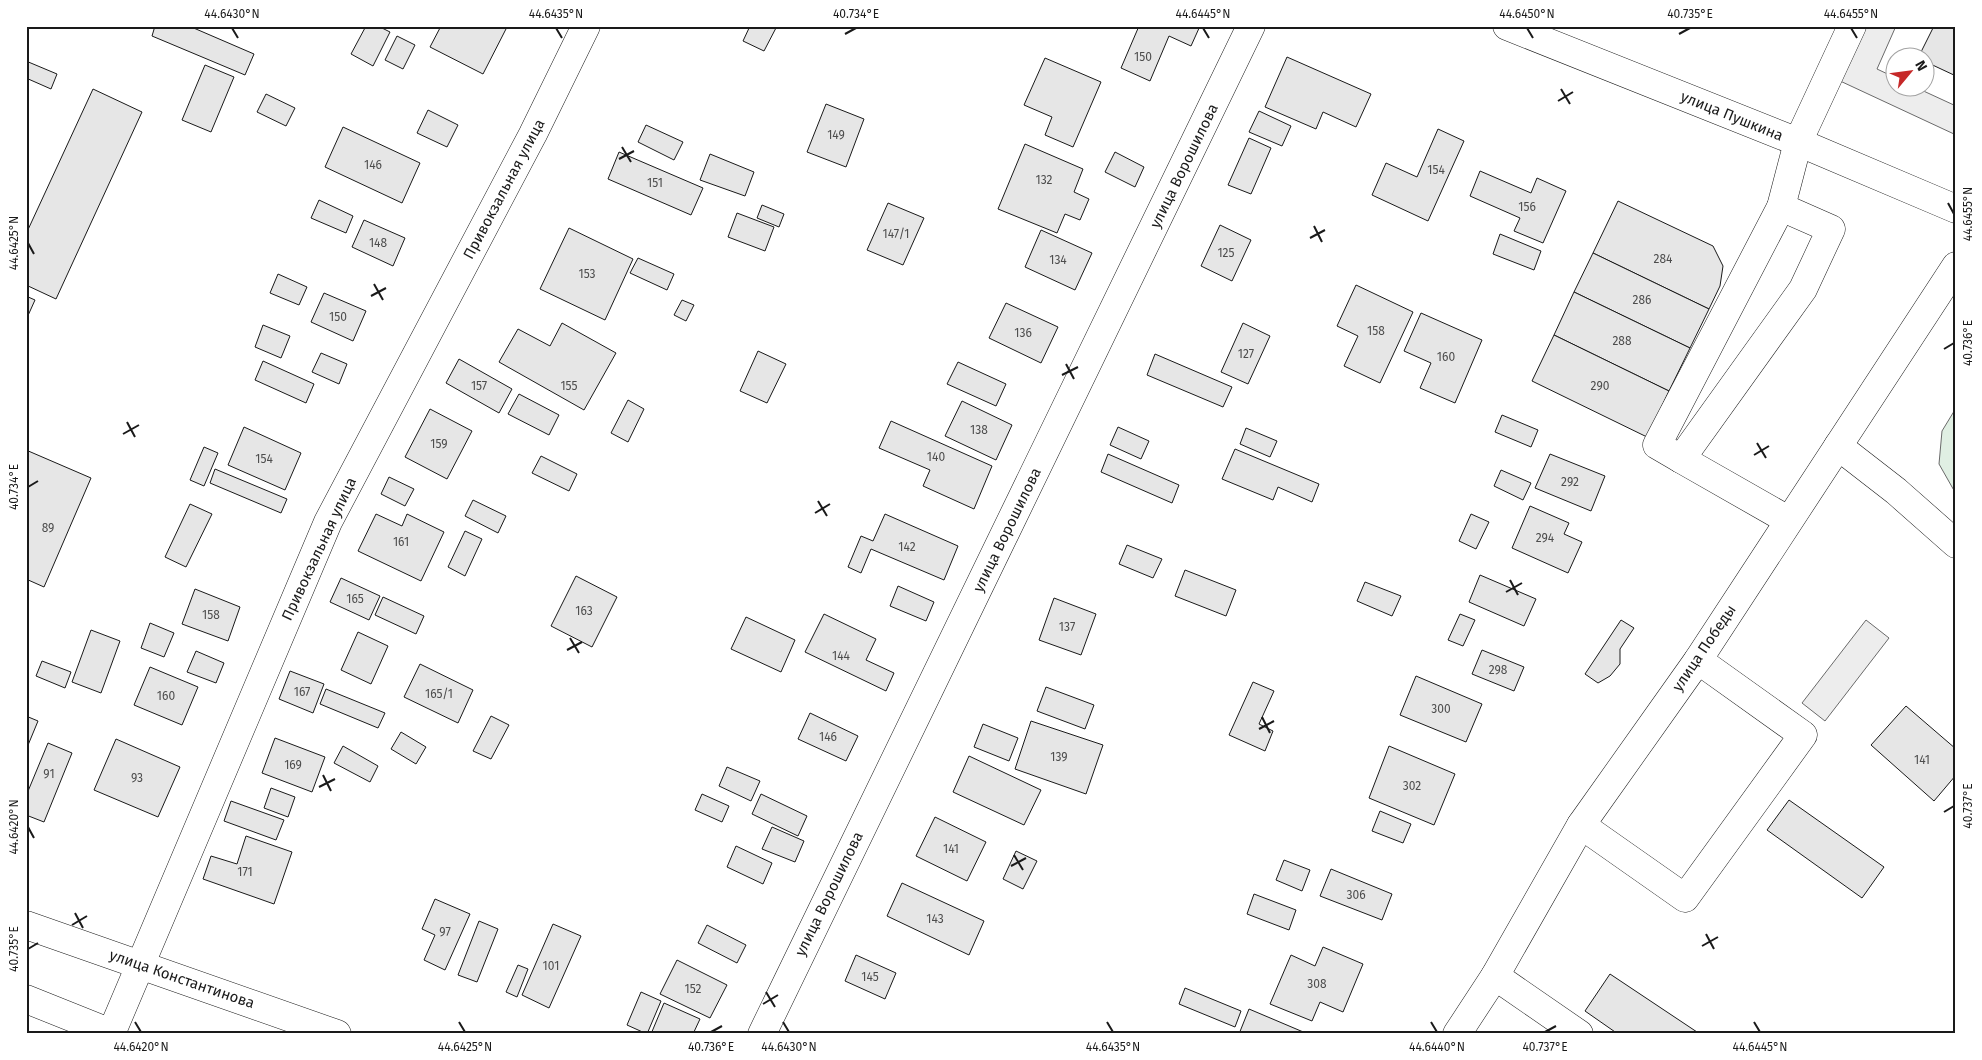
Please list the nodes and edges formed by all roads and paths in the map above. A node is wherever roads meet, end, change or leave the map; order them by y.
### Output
1 (586, 26) edge
2 (1252, 26) edge
3 (1507, 26) edge
4 (1852, 26) edge
5 (1798, 142) junction
6 (1781, 207) junction
7 (1956, 209) edge
8 (1956, 266) edge
9 (1838, 446) junction
10 (1681, 459) junction
11 (1788, 520) junction
12 (1956, 544) edge
13 (1698, 660) junction
14 (1581, 826) junction
15 (26, 925) edge
16 (141, 964) junction
17 (1494, 976) junction
18 (26, 999) edge
19 (111, 1034) edge
20 (337, 1034) edge
21 (762, 1034) edge
22 (1457, 1034) edge
23 (1579, 1034) edge

1 - 16 street, Привокзальная улица
2 - 21 street, улица Ворошилова
3 - 5 street, улица Пушкина
4 - 5 street
5 - 6 street
5 - 7 street, улица Пушкина
6 - 10 street
6 - 10 street
8 - 9 street, улица Победы
9 - 11 street, улица Победы
9 - 12 street
10 - 11 street
11 - 13 street, улица Победы
13 - 14 street, улица Победы
13 - 14 street
14 - 17 street, улица Победы
15 - 16 street, улица Константинова
16 - 19 street, Привокзальная улица
16 - 20 street, улица Константинова
17 - 22 street, улица Победы
17 - 23 street
18 - 19 street

